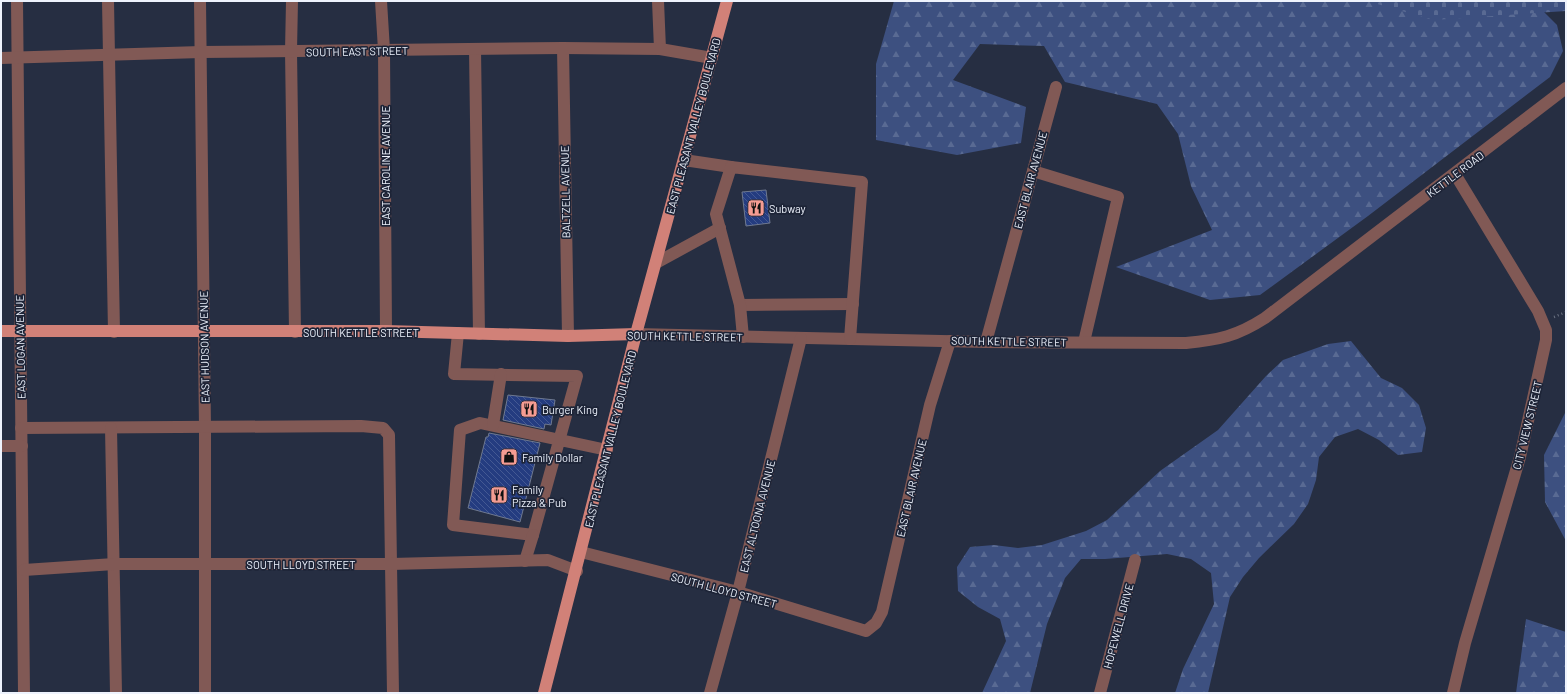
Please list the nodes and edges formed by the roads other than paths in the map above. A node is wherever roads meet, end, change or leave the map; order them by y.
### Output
1 (17, 1) edge
2 (108, 1) edge
3 (200, 1) edge
4 (292, 1) edge
5 (381, 1) edge
6 (658, 1) edge
7 (727, 1) edge
8 (563, 48) junction
9 (475, 49) junction
10 (660, 49) junction
11 (384, 50) junction
12 (291, 51) junction
13 (201, 52) junction
14 (109, 55) junction
15 (1, 58) edge
16 (17, 58) junction
17 (712, 58) junction
18 (1056, 88) dead end
19 (1566, 88) edge
20 (684, 160) junction
21 (731, 167) junction
22 (1033, 171) junction
23 (1454, 174) junction
24 (720, 228) junction
25 (1343, 259) joint
26 (656, 263) junction
27 (853, 304) junction
28 (740, 305) junction
29 (1, 331) edge
30 (20, 331) junction
31 (386, 331) junction
32 (114, 332) junction
33 (203, 332) junction
34 (295, 332) junction
35 (458, 333) junction
36 (479, 334) junction
37 (636, 334) junction
38 (568, 336) junction
39 (743, 337) junction
40 (801, 338) junction
41 (850, 339) junction
42 (950, 341) junction
43 (986, 342) junction
44 (1084, 342) junction
45 (501, 374) junction
46 (493, 425) junction
47 (21, 428) junction
48 (110, 428) junction
49 (205, 428) junction
50 (560, 438) junction
51 (1, 446) edge
52 (22, 446) junction
53 (607, 450) junction
54 (533, 535) junction
55 (581, 552) junction
56 (1135, 560) dead end
57 (525, 561) junction
58 (114, 564) junction
59 (205, 564) junction
60 (391, 564) junction
61 (24, 570) junction
62 (576, 571) junction
63 (738, 592) junction
64 (866, 631) joint
65 (24, 693) edge
66 (116, 693) edge
67 (205, 693) edge
68 (393, 693) edge
69 (544, 693) edge
70 (710, 693) edge
71 (1100, 693) edge
72 (1452, 693) edge

1 - 16 street, EAST LOGAN AVENUE
2 - 14 street
3 - 13 street, EAST HUDSON AVENUE
4 - 12 street
5 - 11 street, EAST CAROLINE AVENUE
6 - 10 street
7 - 17 main road, EAST PLEASANT VALLEY BOULEVARD
8 - 9 street, SOUTH EAST STREET
8 - 10 street, SOUTH EAST STREET
8 - 38 street, BALTZELL AVENUE
9 - 11 street, SOUTH EAST STREET
9 - 36 street
10 - 17 street, SOUTH EAST STREET
11 - 12 street, SOUTH EAST STREET
11 - 31 street, EAST CAROLINE AVENUE
12 - 13 street, SOUTH EAST STREET
12 - 34 street
13 - 14 street, SOUTH EAST STREET
13 - 33 street, EAST HUDSON AVENUE
14 - 16 street, SOUTH EAST STREET
14 - 32 street
15 - 16 street, SOUTH EAST STREET
16 - 30 street, EAST LOGAN AVENUE
17 - 20 main road, EAST PLEASANT VALLEY BOULEVARD
18 - 22 street, EAST BLAIR AVENUE
19 - 23 street, KETTLE ROAD
20 - 21 street
20 - 26 main road, EAST PLEASANT VALLEY BOULEVARD
21 - 24 street
21 - 27 street
22 - 43 street, EAST BLAIR AVENUE
22 - 44 street
23 - 25 street, KETTLE ROAD
23 - 72 street, CITY VIEW STREET
24 - 26 street
24 - 28 street
25 - 44 street, SOUTH KETTLE STREET
26 - 37 main road, EAST PLEASANT VALLEY BOULEVARD
27 - 28 street
27 - 41 street
28 - 39 street
29 - 30 main road, SOUTH KETTLE STREET
30 - 32 main road, SOUTH KETTLE STREET
30 - 47 street, EAST LOGAN AVENUE
31 - 34 main road, SOUTH KETTLE STREET
31 - 35 main road, SOUTH KETTLE STREET
32 - 33 main road, SOUTH KETTLE STREET
33 - 34 main road, SOUTH KETTLE STREET
33 - 49 street, EAST HUDSON AVENUE
35 - 36 main road, SOUTH KETTLE STREET
35 - 45 street
36 - 38 main road, SOUTH KETTLE STREET
37 - 38 main road, SOUTH KETTLE STREET
37 - 39 street, SOUTH KETTLE STREET
37 - 53 main road, EAST PLEASANT VALLEY BOULEVARD
39 - 40 street, SOUTH KETTLE STREET
40 - 41 street, SOUTH KETTLE STREET
40 - 63 street, EAST ALTOONA AVENUE
41 - 42 street, SOUTH KETTLE STREET
42 - 43 street, SOUTH KETTLE STREET
42 - 64 street, EAST BLAIR AVENUE
43 - 44 street, SOUTH KETTLE STREET
45 - 46 street
45 - 50 street
46 - 50 street
46 - 54 street
47 - 48 street
47 - 52 street, EAST LOGAN AVENUE
48 - 49 street
48 - 58 street
49 - 59 street, EAST HUDSON AVENUE
49 - 60 street
50 - 53 street
50 - 54 street
51 - 52 street
52 - 61 street, EAST LOGAN AVENUE
53 - 55 main road, EAST PLEASANT VALLEY BOULEVARD
54 - 57 street
55 - 62 main road, EAST PLEASANT VALLEY BOULEVARD
55 - 63 street, SOUTH LLOYD STREET
56 - 71 street, HOPEWELL DRIVE
57 - 60 street, SOUTH LLOYD STREET
57 - 62 street, SOUTH LLOYD STREET
58 - 59 street, SOUTH LLOYD STREET
58 - 61 street, SOUTH LLOYD STREET
58 - 66 street
59 - 60 street, SOUTH LLOYD STREET
59 - 67 street, EAST HUDSON AVENUE
60 - 68 street
61 - 65 street, EAST LOGAN AVENUE
62 - 69 main road, EAST PLEASANT VALLEY BOULEVARD
63 - 64 street, SOUTH LLOYD STREET
63 - 70 street, EAST ALTOONA AVENUE

